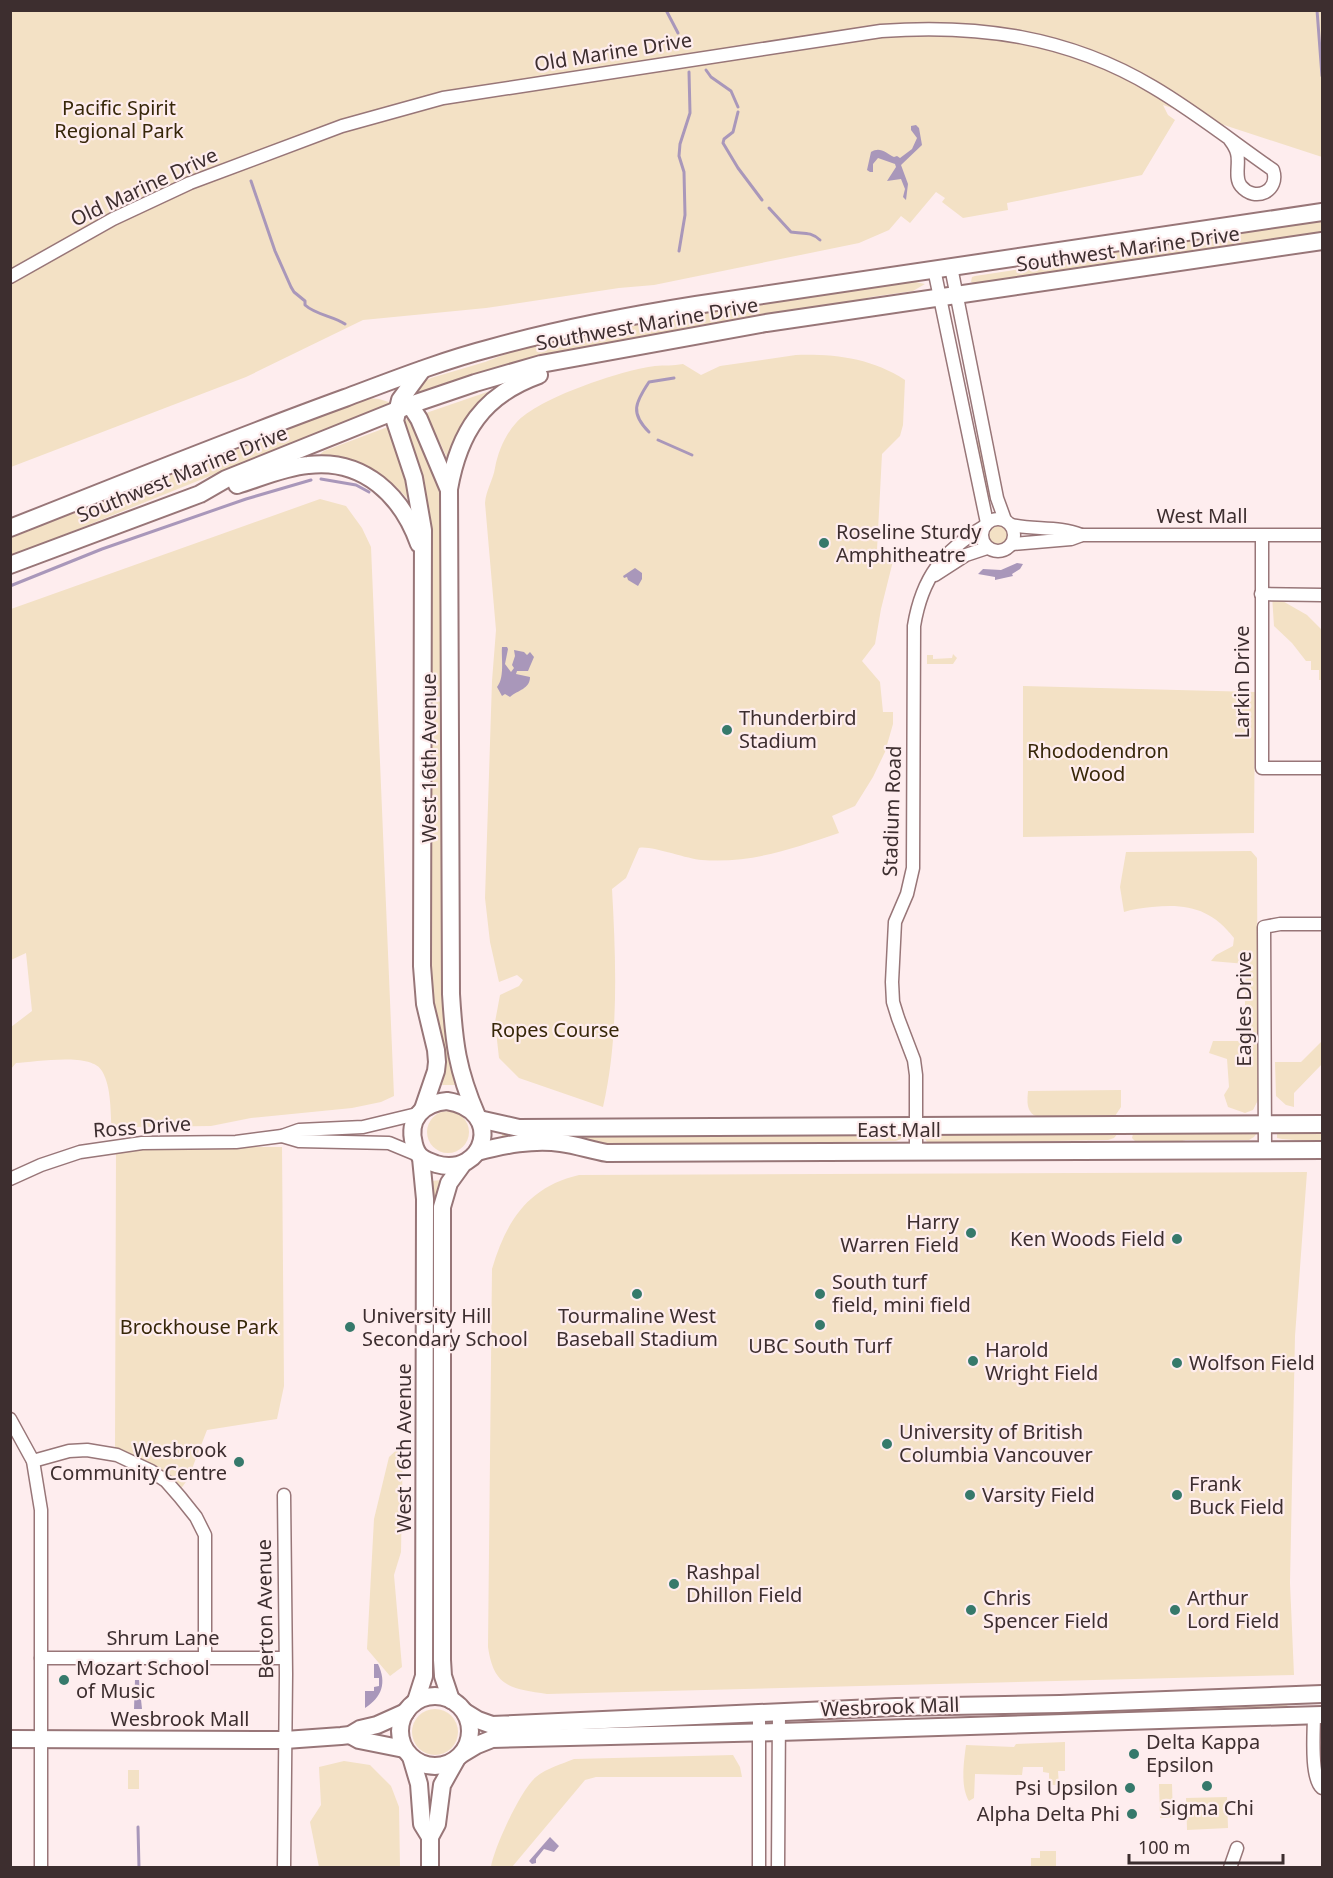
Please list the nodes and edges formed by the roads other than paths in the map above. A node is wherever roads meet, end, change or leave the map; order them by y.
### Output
1 (1230, 140) junction
2 (1323, 212) edge
3 (1323, 240) edge
4 (951, 267) junction
5 (934, 269) junction
6 (10, 277) edge
7 (949, 296) junction
8 (576, 359) junction
9 (422, 370) junction
10 (364, 391) junction
11 (402, 405) junction
12 (449, 490) junction
13 (200, 494) junction
14 (1008, 522) junction
15 (986, 524) junction
16 (10, 528) edge
17 (1082, 535) junction
18 (1323, 535) edge
19 (1262, 536) junction
20 (1012, 544) junction
21 (987, 548) junction
22 (423, 557) junction
23 (10, 565) edge
24 (932, 577) junction
25 (1261, 594) junction
26 (1323, 595) edge
27 (1323, 768) edge
28 (1323, 924) edge
29 (420, 1112) junction
30 (478, 1118) junction
31 (1323, 1124) edge
32 (1264, 1125) junction
33 (917, 1127) junction
34 (282, 1136) junction
35 (1265, 1150) junction
36 (1323, 1150) edge
37 (916, 1151) junction
38 (477, 1152) junction
39 (420, 1157) junction
40 (462, 1165) junction
41 (10, 1179) edge
42 (10, 1419) edge
43 (33, 1461) junction
44 (284, 1495) dead end
45 (205, 1657) junction
46 (41, 1658) junction
47 (285, 1658) junction
48 (1323, 1694) edge
49 (451, 1700) junction
50 (411, 1707) junction
51 (465, 1712) junction
52 (759, 1713) junction
53 (779, 1713) junction
54 (1318, 1715) edge
55 (779, 1732) junction
56 (759, 1733) junction
57 (350, 1736) junction
58 (10, 1739) edge
59 (41, 1739) junction
60 (285, 1740) junction
61 (408, 1753) junction
62 (459, 1757) junction
63 (1323, 1788) edge
64 (430, 1837) junction
65 (1237, 1848) dead end
66 (41, 1868) edge
67 (284, 1868) edge
68 (430, 1868) edge
69 (759, 1868) edge
70 (778, 1868) edge
71 (1230, 1868) edge

1 - 1 street, Old Marine Drive
1 - 6 street, Old Marine Drive
2 - 4 main road, Southwest Marine Drive
3 - 7 main road, Southwest Marine Drive
4 - 5 main road, Southwest Marine Drive
4 - 7 street
5 - 7 street
5 - 9 main road, Southwest Marine Drive
7 - 8 main road, Southwest Marine Drive
7 - 14 street
7 - 15 street
8 - 11 main road, Southwest Marine Drive
8 - 12 main road
9 - 10 main road, Southwest Marine Drive
9 - 11 main road
10 - 11 main road
10 - 16 main road, Southwest Marine Drive
11 - 12 main road, West 16th Avenue
11 - 13 main road, Southwest Marine Drive
11 - 22 main road, West 16th Avenue
12 - 30 main road, West 16th Avenue
13 - 22 main road
13 - 23 main road, Southwest Marine Drive
14 - 15 street
14 - 17 street, West Mall
14 - 20 street
15 - 21 street
15 - 24 street, Stadium Road
17 - 19 street, West Mall
17 - 20 street, West Mall
18 - 19 street, West Mall
19 - 25 street, Larkin Drive
20 - 21 street
21 - 24 street
22 - 29 main road, West 16th Avenue
24 - 33 street, Stadium Road
25 - 26 street
25 - 27 street, Larkin Drive
28 - 32 street, Eagles Drive
29 - 30 main road
29 - 34 street, Ross Drive
29 - 39 main road
30 - 33 main road, East Mall
30 - 38 main road
31 - 32 main road, East Mall
32 - 33 main road, East Mall
32 - 35 street, Eagles Drive
33 - 37 street, Stadium Road
34 - 39 street, Ross Drive
34 - 41 street, Ross Drive
35 - 36 main road, East Mall
35 - 37 main road, East Mall
37 - 38 main road, East Mall
38 - 40 main road
39 - 40 main road
39 - 50 main road, West 16th Avenue
40 - 49 main road, West 16th Avenue
42 - 43 street
43 - 45 street
43 - 46 street
44 - 47 street, Berton Avenue
45 - 46 street, Shrum Lane
45 - 47 street, Shrum Lane
46 - 59 street
47 - 60 street, Berton Avenue
48 - 53 main road, Wesbrook Mall
49 - 50 main road
49 - 51 main road
50 - 57 main road, Wesbrook Mall
50 - 61 main road
51 - 52 main road, Wesbrook Mall
51 - 62 main road
52 - 53 main road, Wesbrook Mall
52 - 56 street
53 - 55 street
54 - 55 main road, Wesbrook Mall
54 - 63 street
55 - 56 main road, Wesbrook Mall
55 - 70 street
56 - 62 main road, Wesbrook Mall
56 - 69 street
57 - 60 main road, Wesbrook Mall
57 - 61 main road, Wesbrook Mall
58 - 59 main road, Wesbrook Mall
59 - 60 main road, Wesbrook Mall
59 - 66 street
60 - 67 street, Berton Avenue
61 - 62 main road
61 - 64 main road
62 - 64 main road
64 - 68 main road
65 - 71 street

